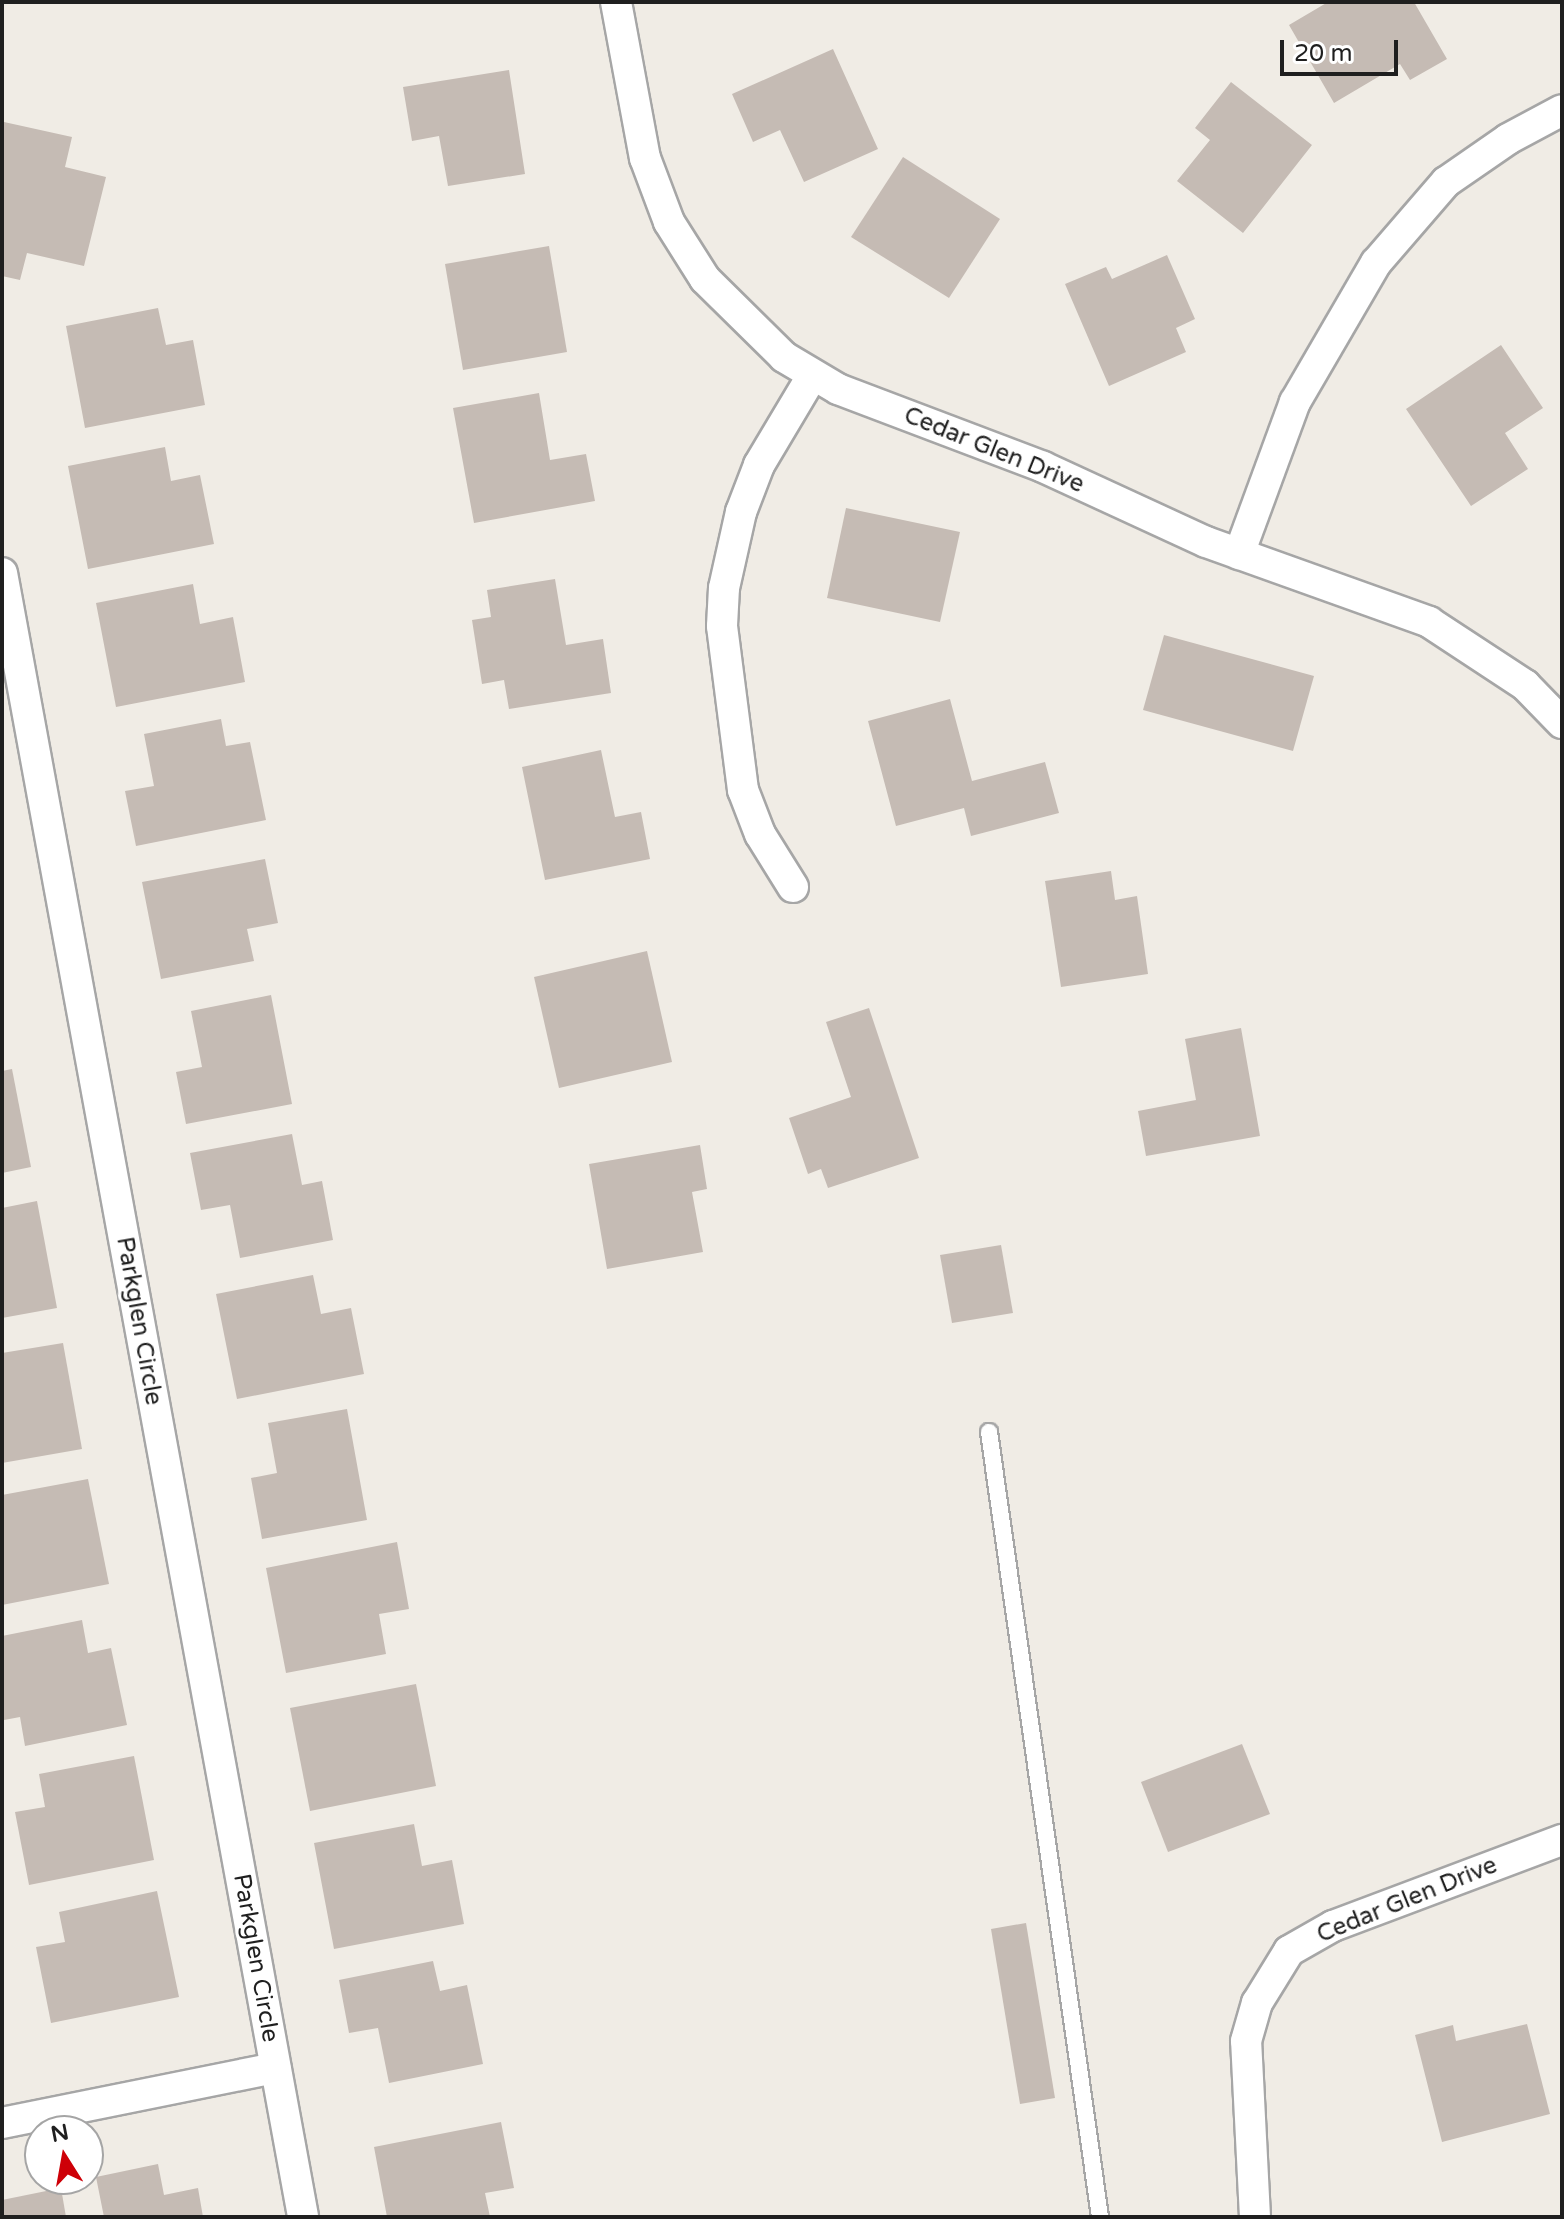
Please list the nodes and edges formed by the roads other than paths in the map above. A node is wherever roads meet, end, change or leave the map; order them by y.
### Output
1 (616, 2) edge
2 (1562, 110) edge
3 (812, 376) junction
4 (1239, 554) junction
5 (2, 573) edge
6 (1562, 723) edge
7 (793, 887) dead end
8 (989, 1432) dead end
9 (1562, 1840) edge
10 (276, 2068) junction
11 (2, 2123) edge
12 (303, 2217) edge
13 (1100, 2217) edge
14 (1255, 2217) edge

1 - 3 street, Cedar Glen Drive
2 - 4 street
3 - 4 street, Cedar Glen Drive
3 - 7 street
4 - 6 street, Cedar Glen Drive
5 - 10 street, Parkglen Circle
8 - 13 lane
9 - 14 street, Cedar Glen Drive
10 - 11 street, Parkglen Circle
10 - 12 street, Parkglen Circle

